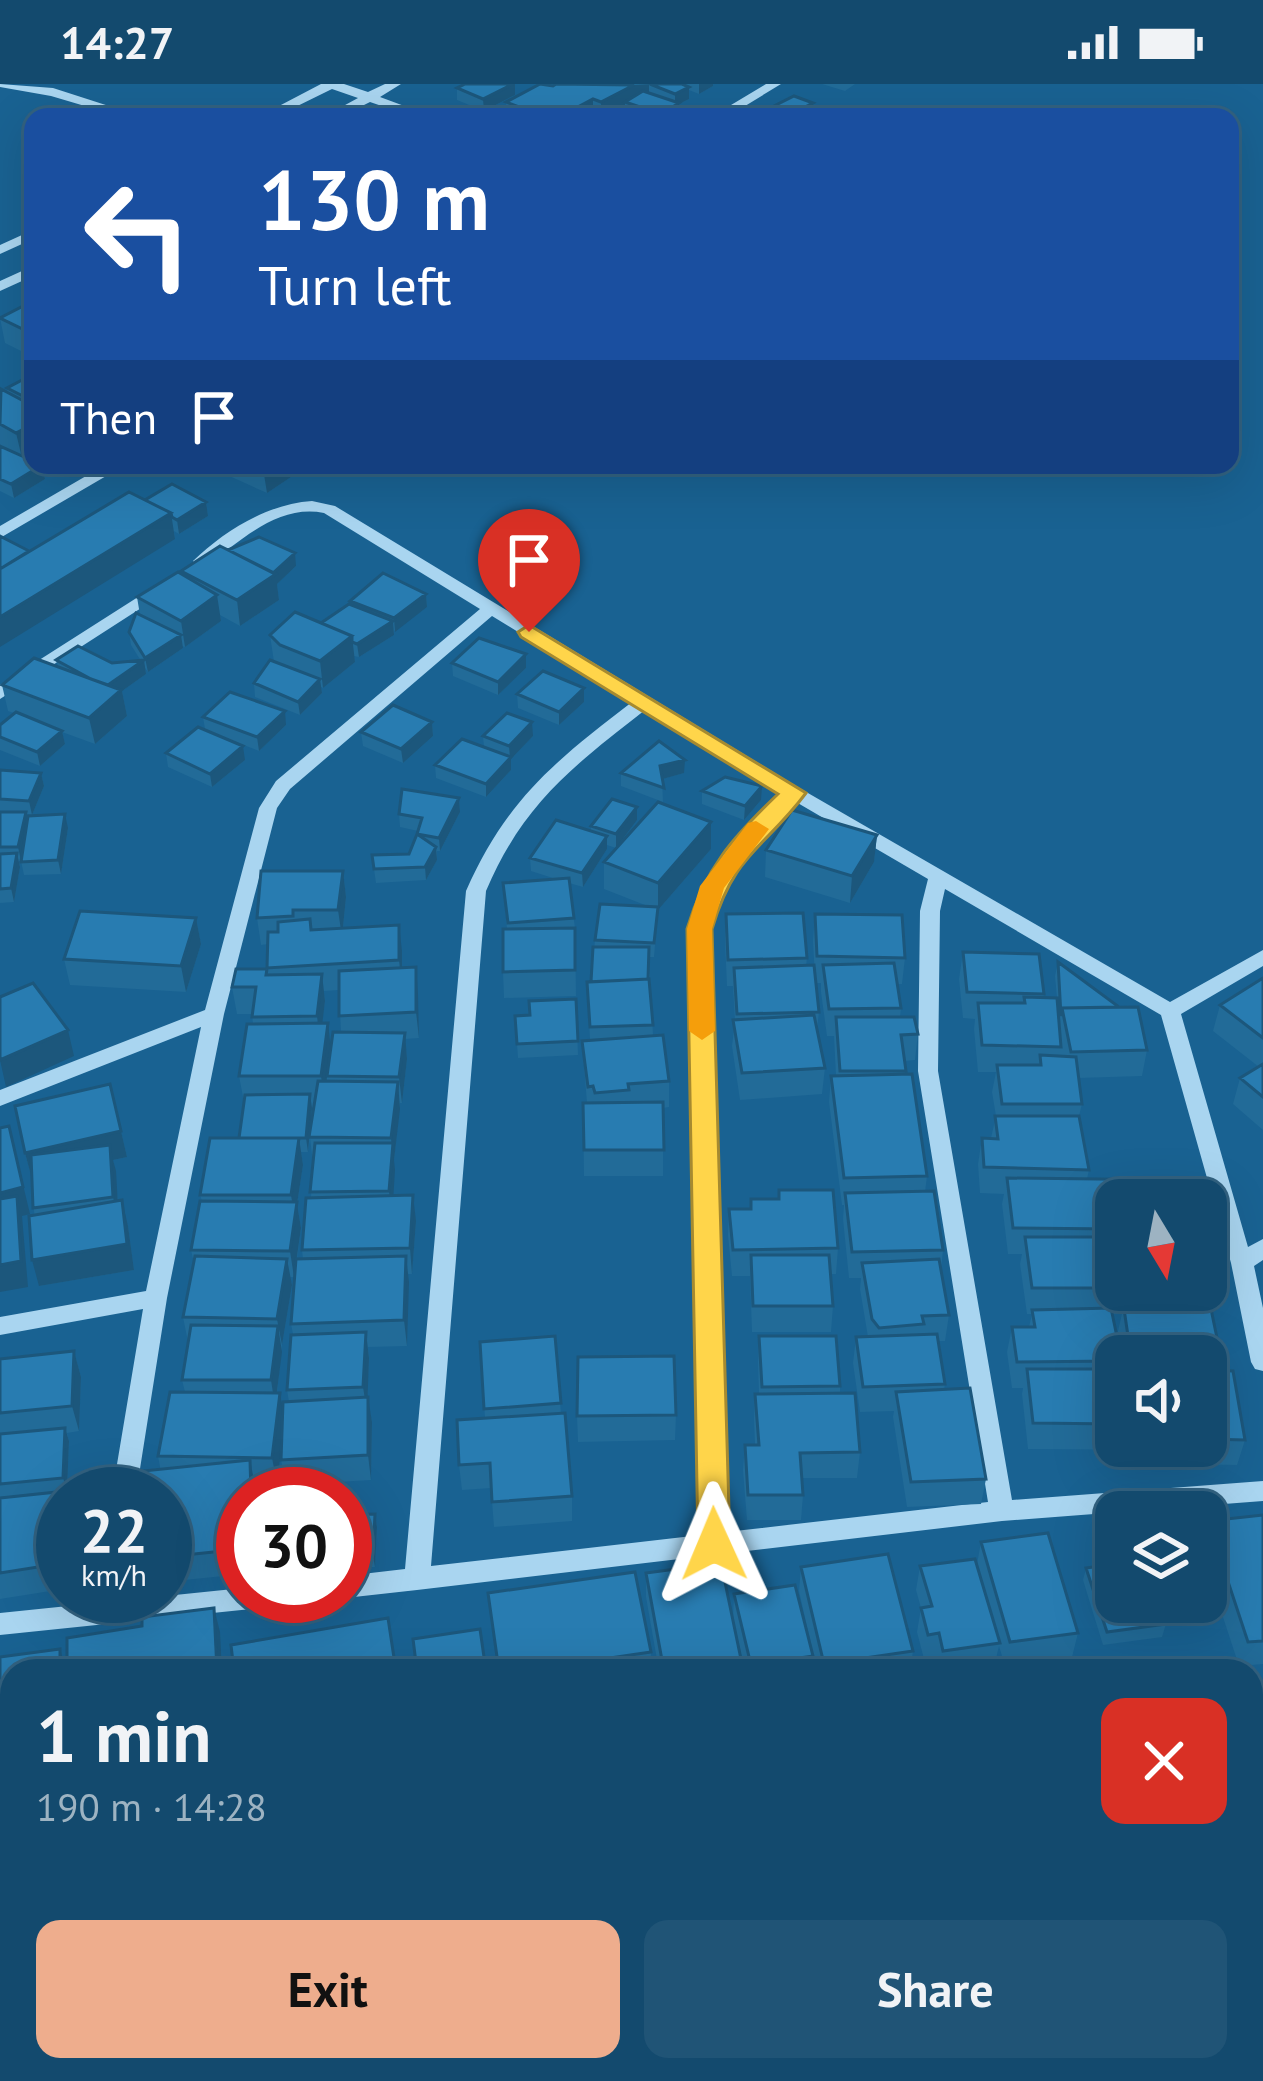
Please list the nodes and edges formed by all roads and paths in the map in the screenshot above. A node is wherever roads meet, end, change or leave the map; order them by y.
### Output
1 (2, 84) edge
2 (331, 84) edge
3 (395, 84) edge
4 (775, 84) edge
5 (368, 97) junction
6 (106, 108) edge
7 (283, 108) edge
8 (347, 108) edge
9 (400, 108) edge
10 (734, 108) edge
11 (102, 474) edge
12 (0, 533) edge
13 (193, 566) edge
14 (174, 579) edge
15 (490, 609) junction
16 (0, 693) edge
17 (646, 700) junction
18 (794, 793) junction
19 (938, 877) junction
20 (1263, 957) edge
21 (1170, 1011) junction
22 (214, 1014) junction
23 (0, 1098) edge
24 (1263, 1248) edge
25 (1242, 1263) junction
26 (156, 1298) junction
27 (0, 1326) edge
28 (1263, 1362) edge
29 (128, 1467) edge
30 (1263, 1491) edge
31 (1002, 1511) junction
32 (714, 1544) junction
33 (416, 1579) junction
34 (372, 1585) edge
35 (36, 1618) edge
36 (0, 1624) edge

1 - 6 street
2 - 5 street
2 - 7 street
3 - 5 street
4 - 10 street
5 - 8 street
5 - 9 street
11 - 12 street
13 - 15 street
14 - 16 street
15 - 17 street
15 - 22 street
17 - 18 street
17 - 33 street
18 - 19 street
18 - 32 street
19 - 21 street
19 - 31 street
20 - 21 street
21 - 25 street
22 - 23 street
22 - 26 street
24 - 25 street
25 - 28 street
26 - 27 street
26 - 29 street
30 - 31 street
31 - 32 street
32 - 33 street
33 - 34 street
35 - 36 street

